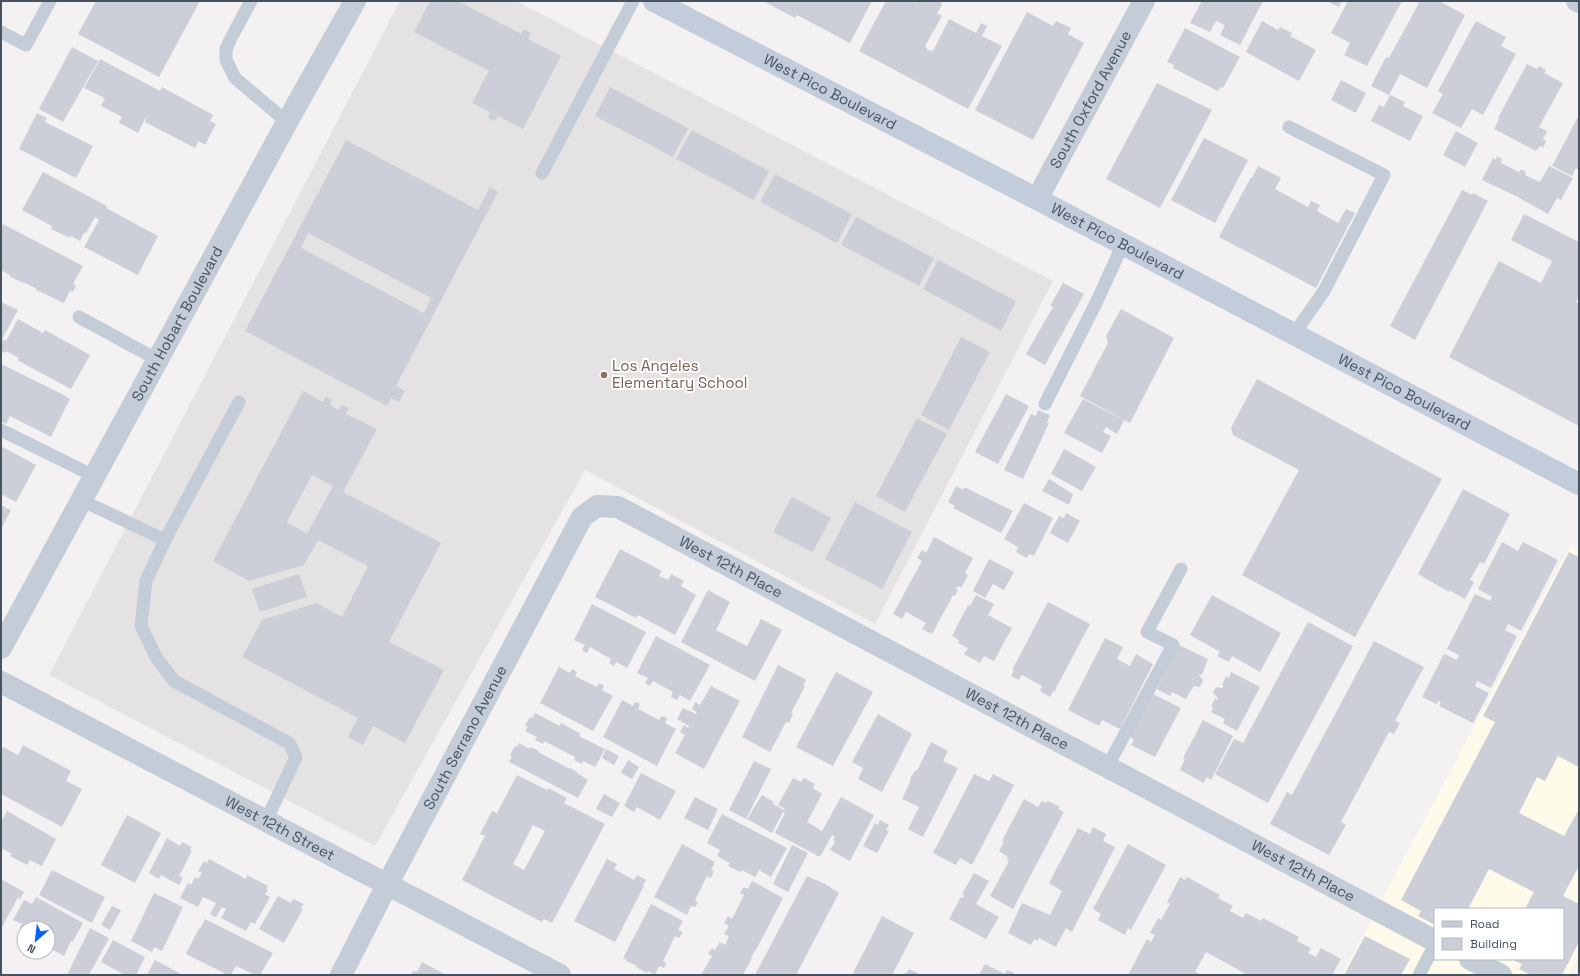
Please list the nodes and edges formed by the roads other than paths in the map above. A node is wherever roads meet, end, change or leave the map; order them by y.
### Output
1 (50, 1) edge
2 (251, 1) edge
3 (354, 1) edge
4 (633, 1) edge
5 (654, 1) edge
6 (1144, 1) edge
7 (1, 32) edge
8 (287, 122) junction
9 (1289, 127) dead end
10 (542, 173) dead end
11 (1037, 199) junction
12 (1123, 244) junction
13 (79, 317) dead end
14 (1294, 334) junction
15 (158, 360) junction
16 (239, 402) dead end
17 (1044, 404) dead end
18 (1, 430) edge
19 (94, 476) junction
20 (1579, 484) edge
21 (81, 500) junction
22 (597, 506) joint
23 (165, 540) junction
24 (1181, 569) dead end
25 (1, 648) edge
26 (1, 682) edge
27 (1107, 766) junction
28 (266, 821) junction
29 (387, 885) junction
30 (1434, 941) edge
31 (1434, 944) edge
32 (1472, 960) edge
33 (1496, 974) edge
34 (341, 975) edge
35 (560, 975) edge
36 (1419, 975) edge

1 - 7 lane
2 - 8 lane
3 - 8 street, South Hobart Boulevard
4 - 10 lane
5 - 11 main road, West Pico Boulevard
6 - 11 street, South Oxford Avenue
8 - 15 street, South Hobart Boulevard
9 - 14 lane
11 - 12 main road, West Pico Boulevard
12 - 14 main road, West Pico Boulevard
12 - 17 lane
13 - 15 lane
14 - 20 main road, West Pico Boulevard
15 - 19 street, South Hobart Boulevard
16 - 23 lane
18 - 19 lane
19 - 21 street, South Hobart Boulevard
21 - 23 lane
21 - 25 street, South Hobart Boulevard
22 - 27 street, West 12th Place
22 - 29 street, South Serrano Avenue
23 - 28 lane
24 - 27 lane
26 - 28 street, West 12th Street
27 - 30 street, West 12th Place
28 - 29 street, West 12th Street
29 - 34 street, South Serrano Avenue
29 - 35 street, West 12th Street
31 - 36 lane
32 - 33 street

